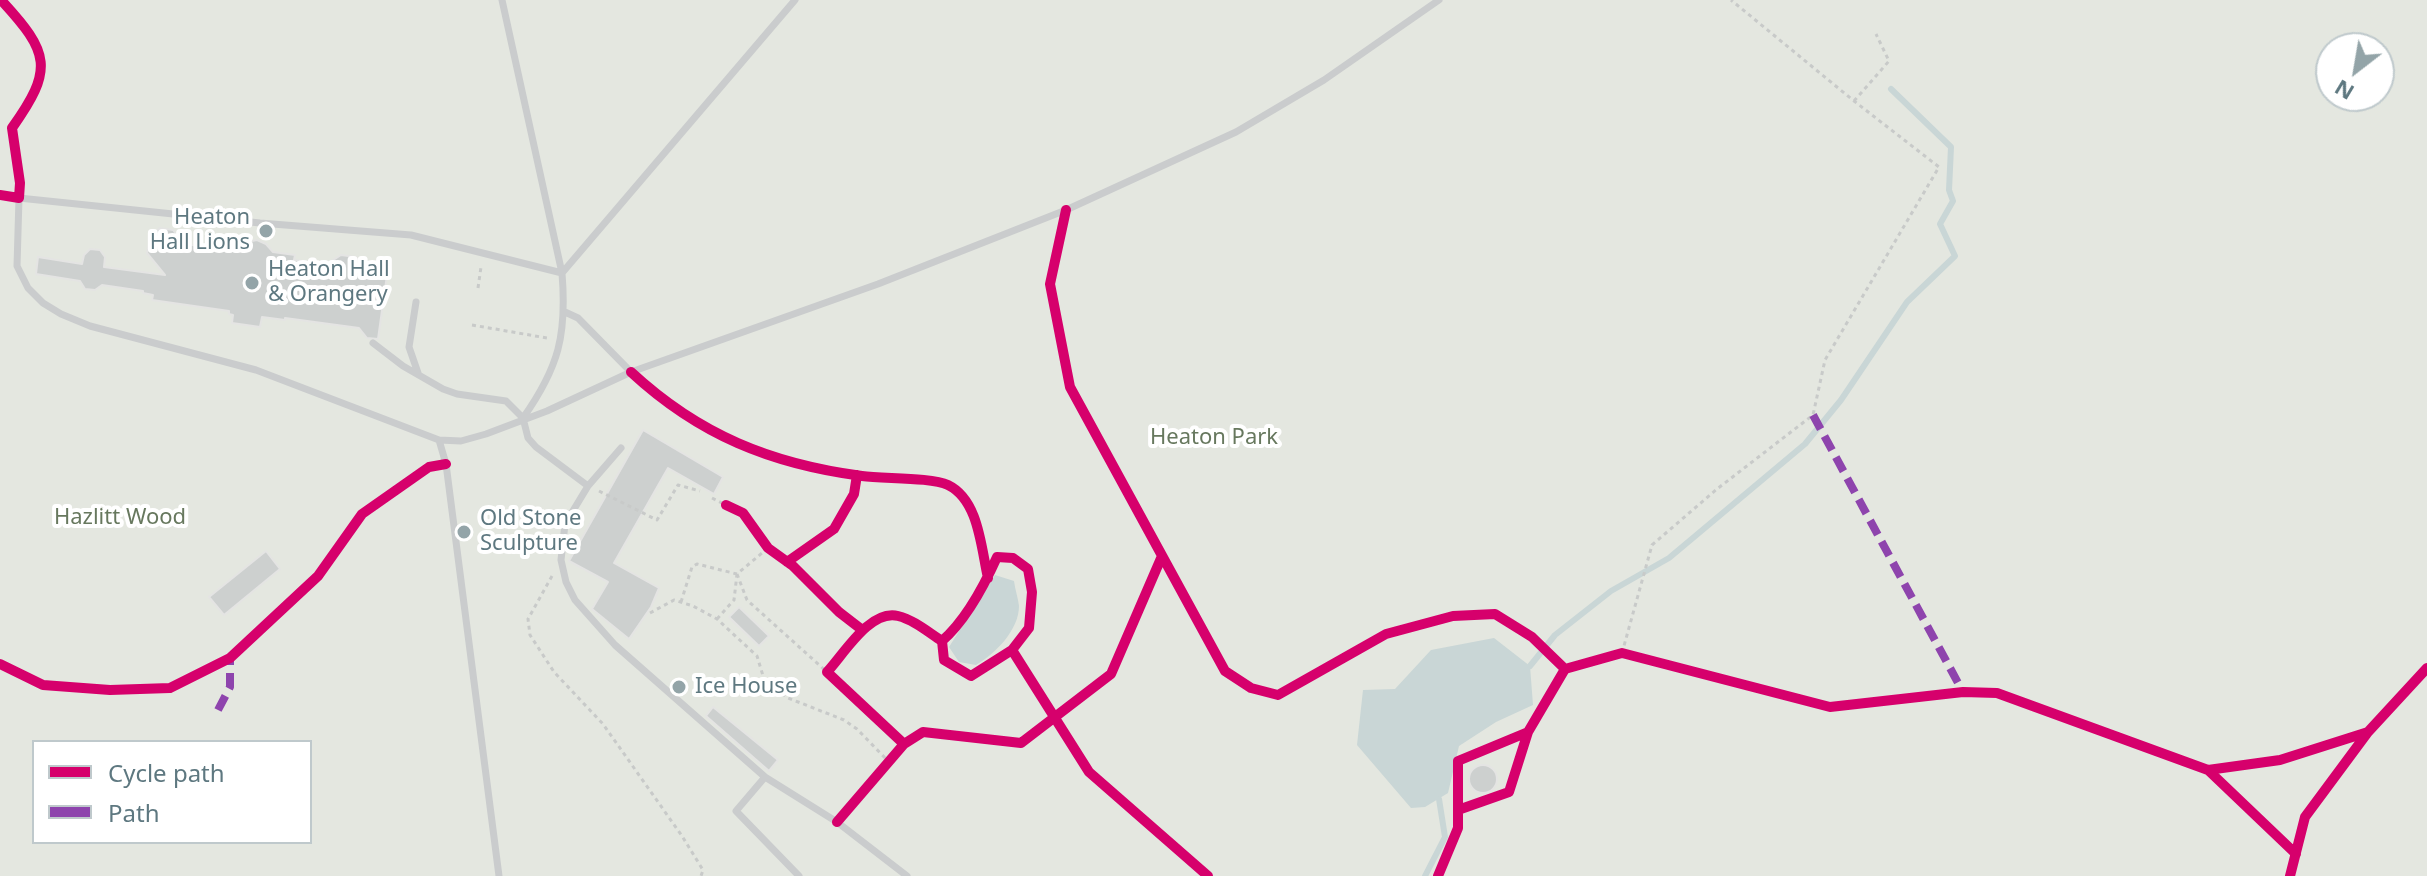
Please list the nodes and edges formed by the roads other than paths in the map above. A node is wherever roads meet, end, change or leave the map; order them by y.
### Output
1 (502, 0) edge
2 (795, 0) edge
3 (1439, 0) edge
4 (562, 273) junction
5 (416, 302) dead end
6 (565, 312) junction
7 (373, 343) dead end
8 (631, 372) junction
9 (419, 376) junction
10 (523, 418) junction
11 (439, 440) junction
12 (621, 448) dead end
13 (588, 486) junction
14 (765, 777) junction
15 (499, 876) edge
16 (799, 876) edge
17 (907, 876) edge

1 - 4 lane
2 - 4 lane
3 - 8 lane
4 - 6 lane
4 - 11 lane
5 - 9 lane
6 - 8 lane
6 - 10 lane
7 - 9 lane
8 - 10 lane
9 - 10 lane
10 - 11 lane
10 - 13 lane
11 - 15 lane
12 - 13 lane
13 - 14 lane
14 - 16 lane
14 - 17 lane

